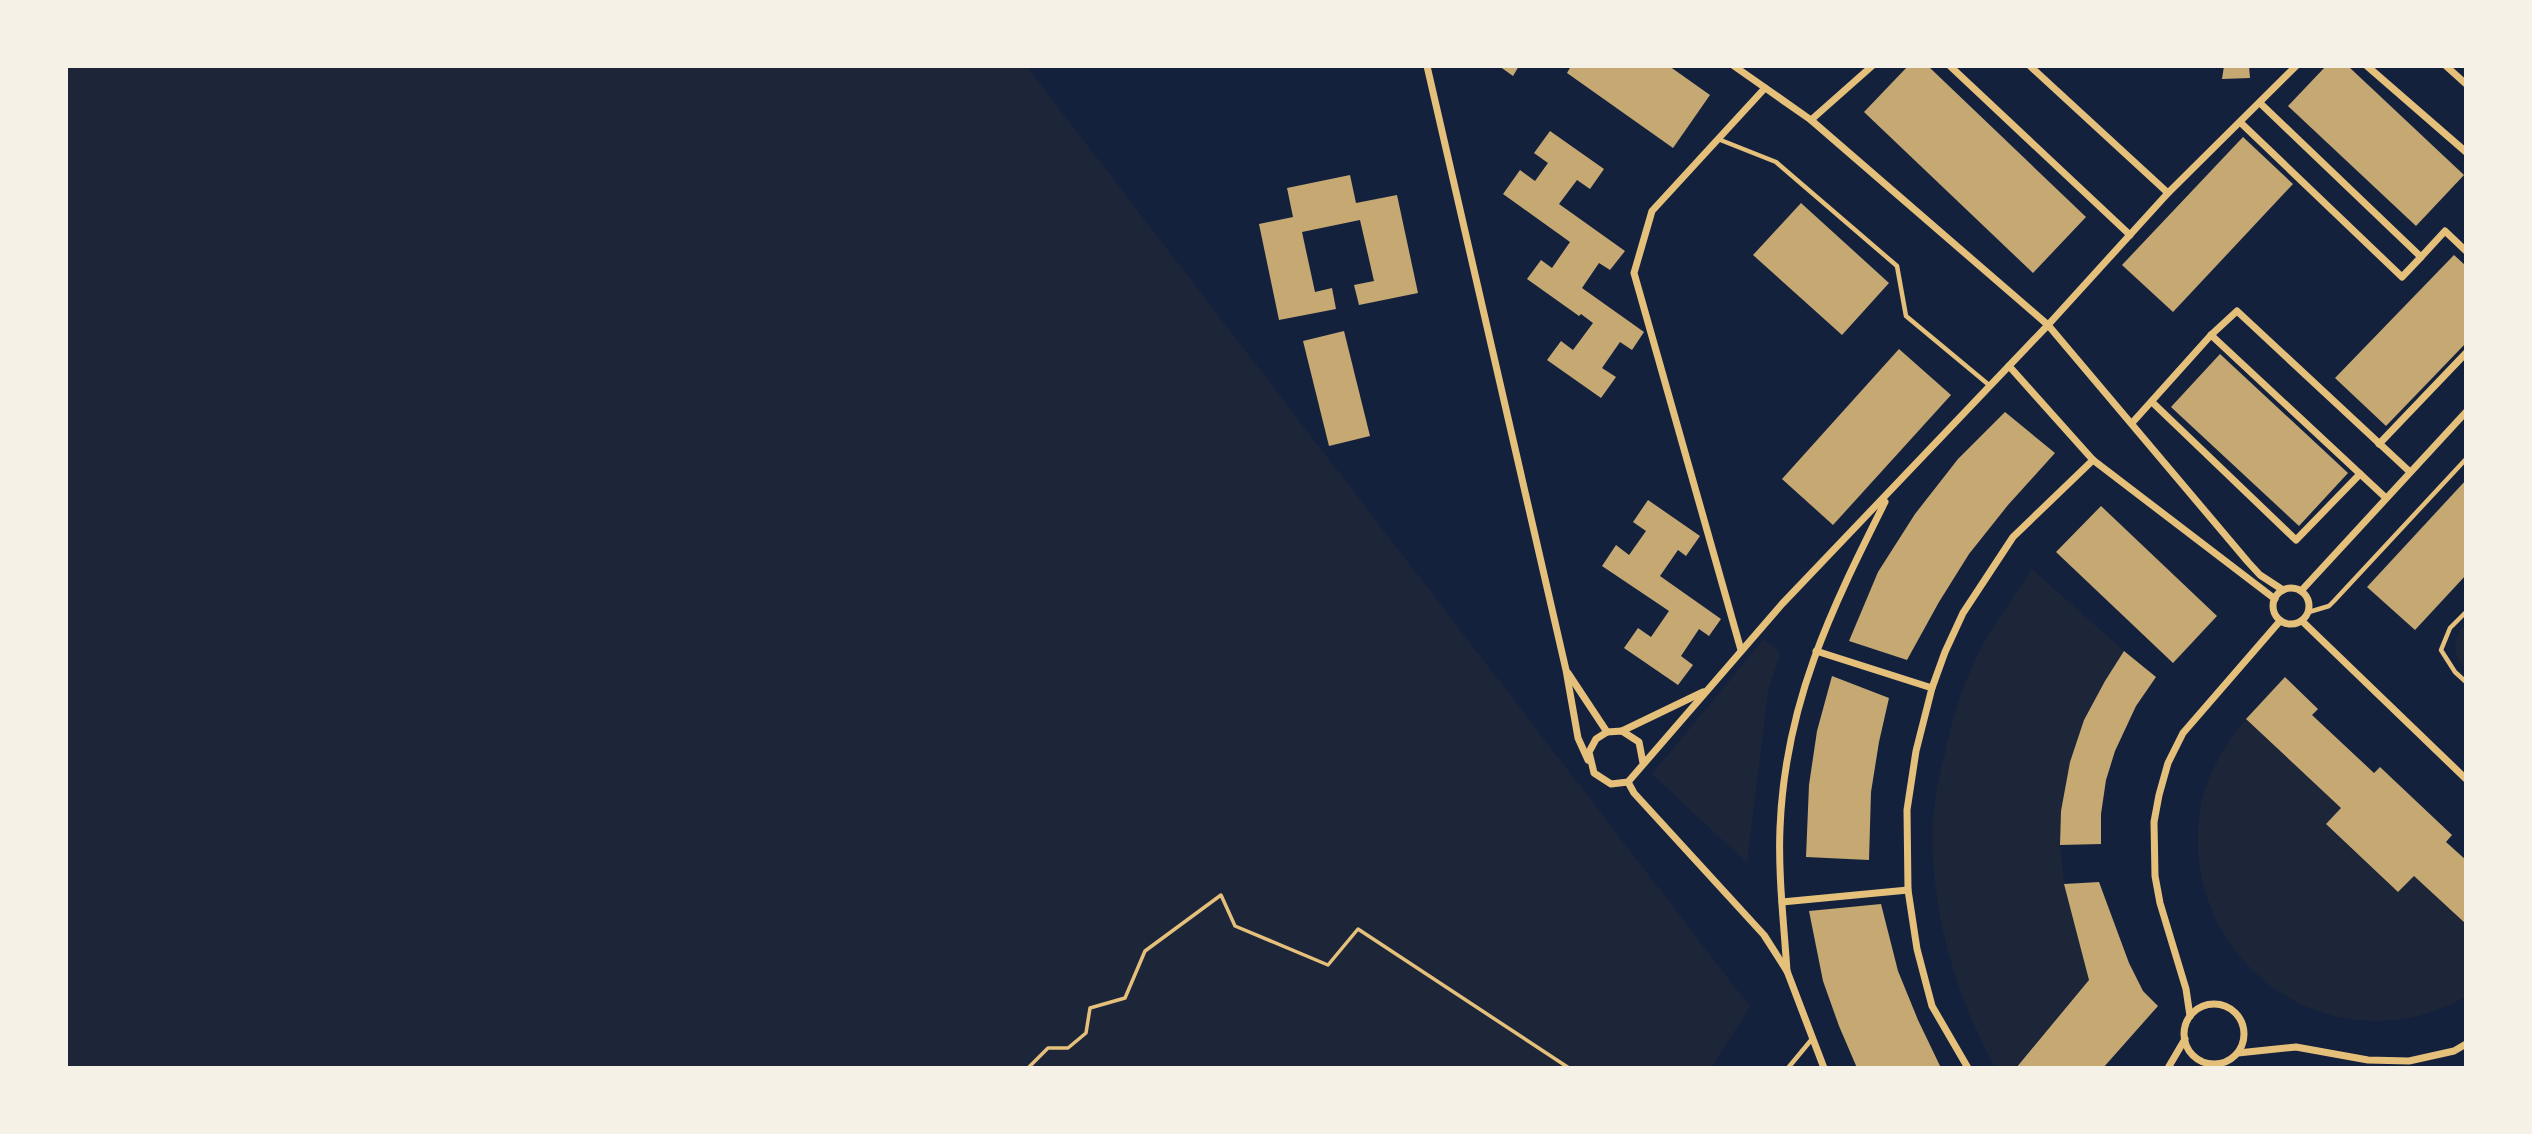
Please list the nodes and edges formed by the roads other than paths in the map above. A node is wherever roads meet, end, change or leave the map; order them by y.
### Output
1 (1427, 66) edge
2 (1734, 66) edge
3 (1872, 66) edge
4 (1950, 66) edge
5 (2030, 66) edge
6 (2296, 66) edge
7 (2367, 66) edge
8 (2446, 66) edge
9 (2466, 84) edge
10 (1765, 88) junction
11 (2260, 103) junction
12 (1811, 120) junction
13 (2241, 123) junction
14 (1718, 139) junction
15 (2466, 152) edge
16 (2168, 193) junction
17 (2130, 235) junction
18 (2466, 251) edge
19 (2421, 257) junction
20 (2048, 325) junction
21 (2211, 335) junction
22 (2466, 354) edge
23 (2009, 366) junction
24 (1990, 386) junction
25 (2152, 402) junction
26 (2466, 412) edge
27 (2132, 423) junction
28 (2379, 444) junction
29 (2466, 458) edge
30 (2092, 460) junction
31 (2410, 472) junction
32 (2360, 474) junction
33 (1889, 494) junction
34 (2386, 498) junction
35 (2283, 590) junction
36 (2301, 591) junction
37 (2275, 599) junction
38 (2309, 612) junction
39 (2466, 612) edge
40 (2280, 621) junction
41 (2302, 621) junction
42 (1741, 650) junction
43 (1815, 651) junction
44 (1566, 670) junction
45 (2466, 681) edge
46 (1932, 688) junction
47 (1707, 690) junction
48 (1622, 731) junction
49 (1607, 732) junction
50 (1643, 762) junction
51 (1594, 773) junction
52 (2466, 779) edge
53 (1628, 782) junction
54 (1908, 890) junction
55 (1782, 902) junction
56 (1787, 971) junction
57 (2190, 1016) junction
58 (1812, 1039) junction
59 (2185, 1039) junction
60 (2466, 1044) edge
61 (2238, 1053) junction
62 (2217, 1066) edge
63 (1788, 1068) edge
64 (1824, 1068) edge
65 (1968, 1068) edge
66 (2168, 1068) edge

1 - 44 street
2 - 10 street
3 - 12 street
4 - 17 street
5 - 16 street
6 - 11 street
7 - 15 street
8 - 9 street
10 - 12 street
10 - 14 street
11 - 13 street
11 - 19 street
12 - 20 street
13 - 16 street
13 - 19 street
14 - 24 lane
14 - 42 street
16 - 17 street
17 - 20 street
18 - 19 street
20 - 23 street
20 - 27 street
21 - 25 street
21 - 28 street
21 - 32 street
22 - 28 street
23 - 24 street
23 - 30 street
24 - 33 street
25 - 27 street
25 - 32 street
26 - 31 street
27 - 35 street
28 - 31 street
29 - 38 lane
30 - 37 street
30 - 46 street
31 - 34 street
32 - 34 street
33 - 42 street
33 - 43 street
34 - 36 street
35 - 36 street
35 - 37 street
36 - 38 street
37 - 40 street
38 - 41 street
39 - 45 lane
40 - 41 street
40 - 57 street
41 - 52 street
42 - 47 street
43 - 46 street
43 - 55 street
44 - 49 street
44 - 51 street
46 - 54 street
47 - 48 street
47 - 50 street
48 - 49 street
48 - 50 street
49 - 51 street
50 - 53 street
51 - 53 street
53 - 56 street
54 - 55 street
54 - 65 street
55 - 56 street
56 - 58 street
57 - 59 street
57 - 61 street
58 - 63 lane
58 - 64 street
59 - 62 street
59 - 66 street
60 - 61 street
61 - 62 street

